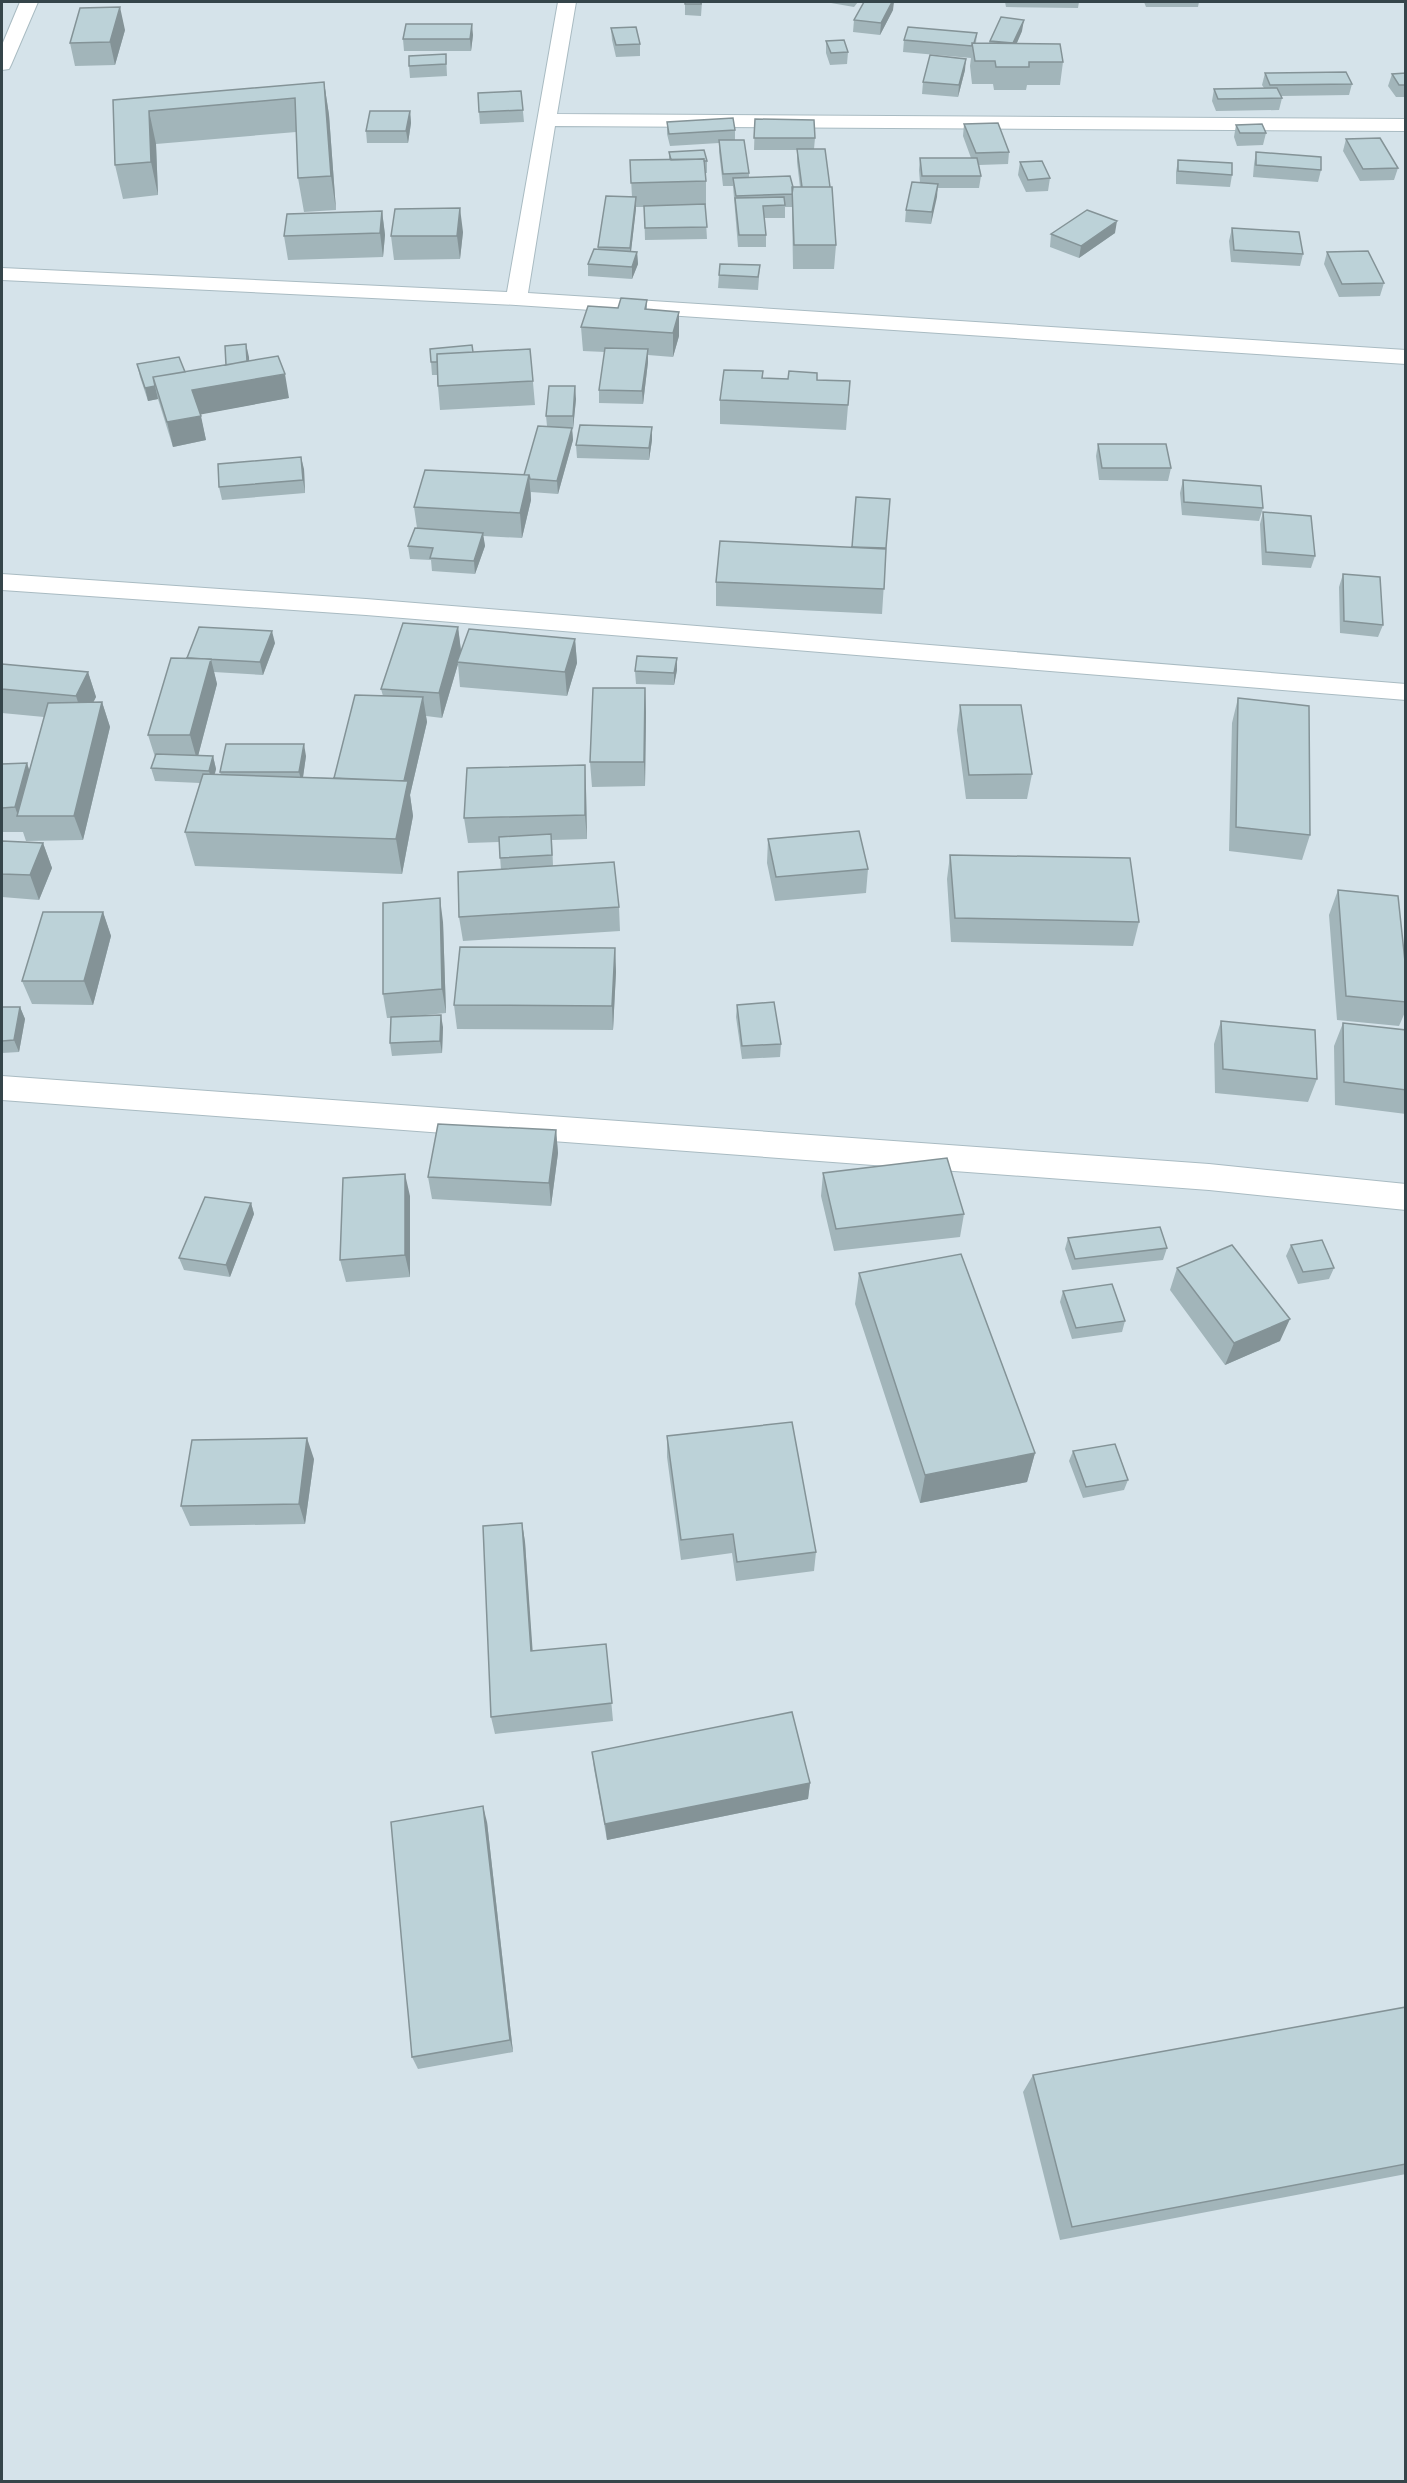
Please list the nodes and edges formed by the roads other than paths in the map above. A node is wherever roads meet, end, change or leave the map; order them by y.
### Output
1 (28, 2) edge
2 (567, 2) edge
3 (2, 65) edge
4 (547, 120) junction
5 (1406, 125) edge
6 (2, 274) edge
7 (516, 299) junction
8 (1406, 357) edge
9 (2, 582) edge
10 (1406, 692) edge
11 (2, 1088) edge
12 (1406, 1197) edge

1 - 3 street
2 - 4 street
4 - 5 street
4 - 7 street
6 - 7 street
7 - 8 street
9 - 10 street
11 - 12 street

